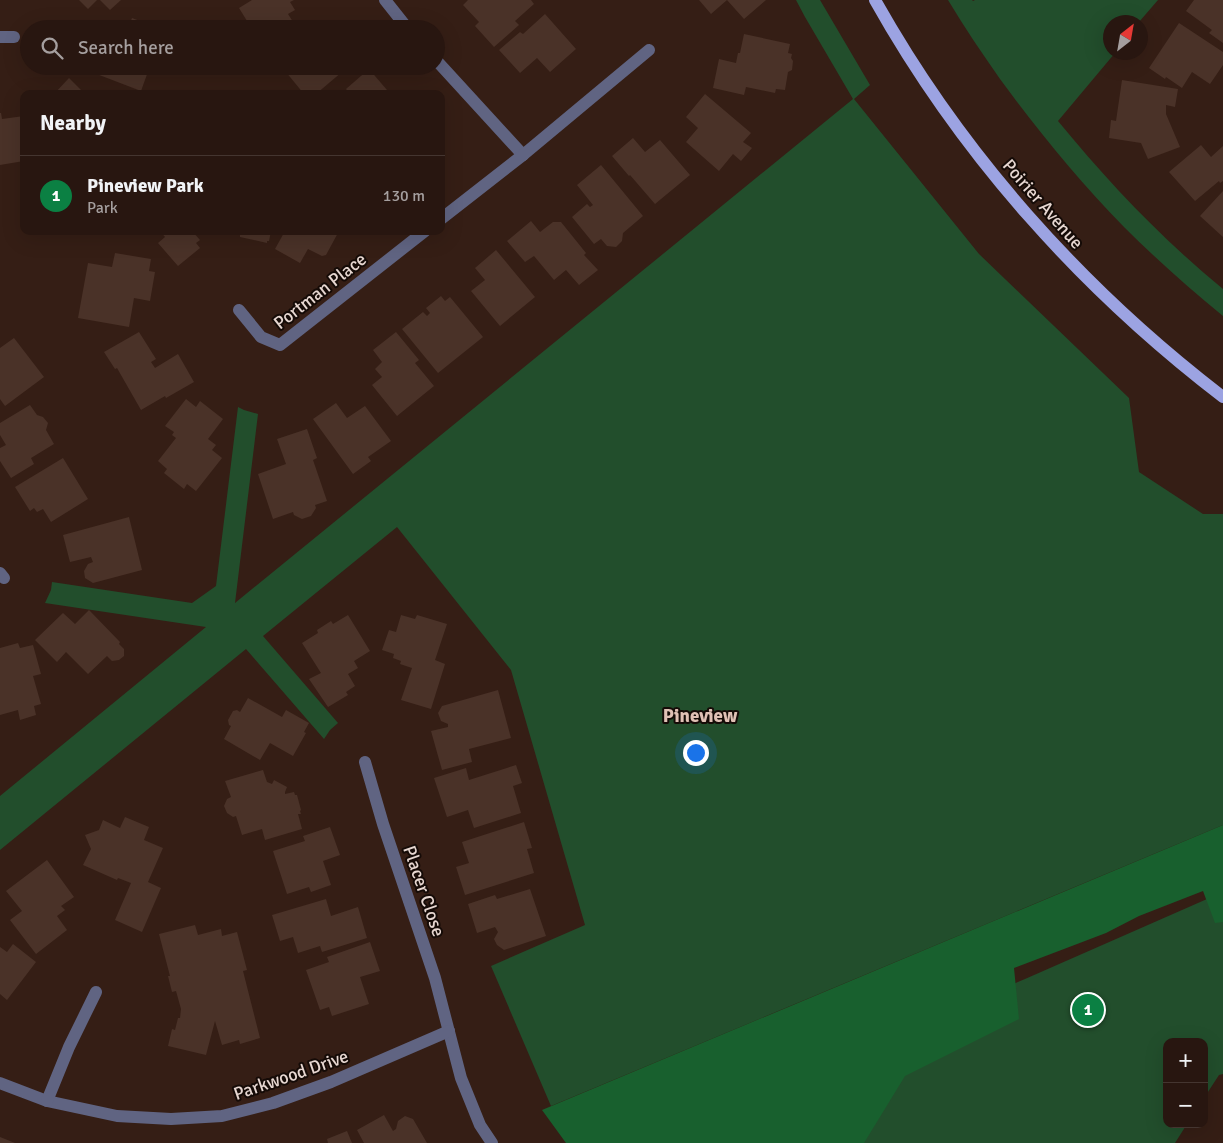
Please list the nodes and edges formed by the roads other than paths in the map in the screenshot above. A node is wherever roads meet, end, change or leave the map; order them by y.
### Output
1 (384, 0) edge
2 (875, 0) edge
3 (401, 20) edge
4 (0, 36) edge
5 (14, 37) dead end
6 (648, 50) dead end
7 (445, 70) edge
8 (523, 155) junction
9 (445, 216) edge
10 (421, 235) edge
11 (239, 310) dead end
12 (1223, 397) edge
13 (365, 762) dead end
14 (96, 992) dead end
15 (449, 1031) junction
16 (0, 1083) edge
17 (47, 1101) junction
18 (492, 1143) edge

1 - 3 street
2 - 12 main road, Poirier Avenue
4 - 5 street
6 - 8 street
7 - 8 street
8 - 9 street
10 - 11 street, Portman Place
13 - 15 street, Placer Close
14 - 17 street
15 - 17 street, Parkwood Drive
15 - 18 street, Placer Close
16 - 17 street, Parkwood Drive

